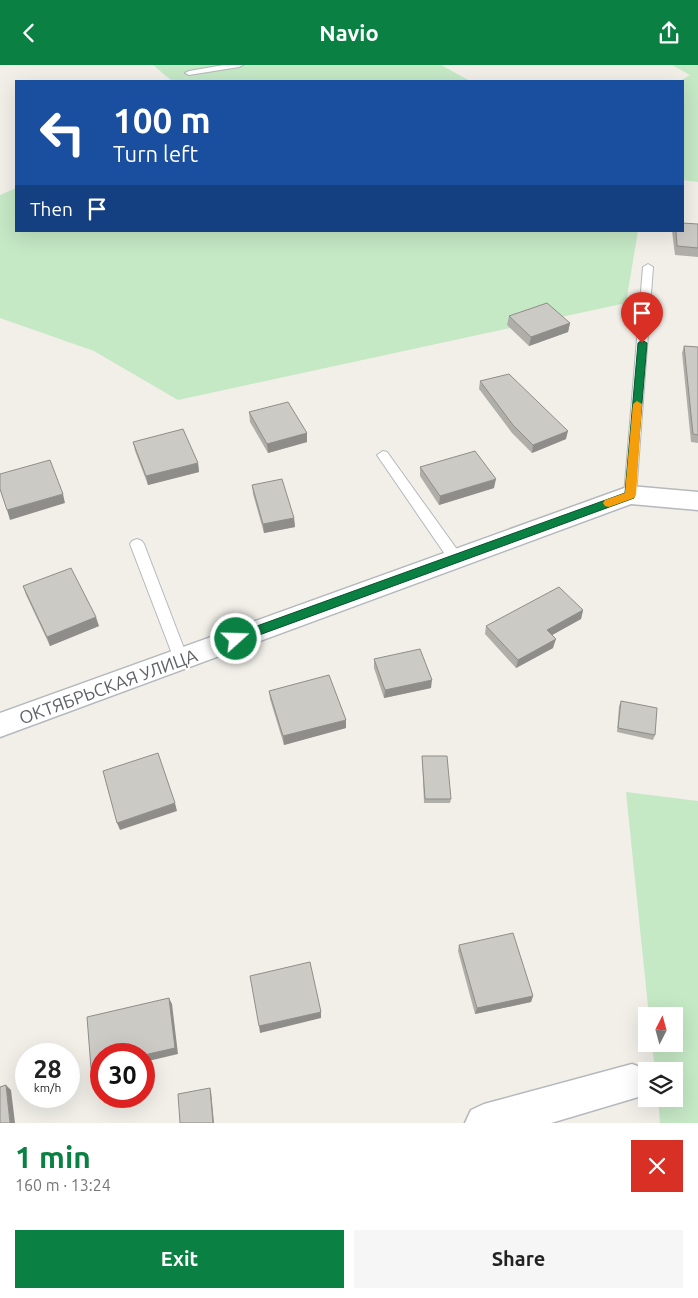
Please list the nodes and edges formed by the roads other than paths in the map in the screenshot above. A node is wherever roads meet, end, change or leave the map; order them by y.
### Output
1 (239, 65) edge
2 (189, 73) dead end
3 (648, 267) dead end
4 (383, 455) dead end
5 (630, 495) junction
6 (698, 501) edge
7 (137, 544) dead end
8 (456, 559) junction
9 (181, 659) junction
10 (0, 725) edge
11 (632, 1082) dead end
12 (484, 1123) edge

1 - 2 lane
3 - 5 lane
4 - 8 lane
5 - 6 street, ОКТЯБРЬСКАЯ УЛИЦА
5 - 8 street, ОКТЯБРЬСКАЯ УЛИЦА
7 - 9 lane
8 - 9 street, ОКТЯБРЬСКАЯ УЛИЦА
9 - 10 street, ОКТЯБРЬСКАЯ УЛИЦА
11 - 12 street

